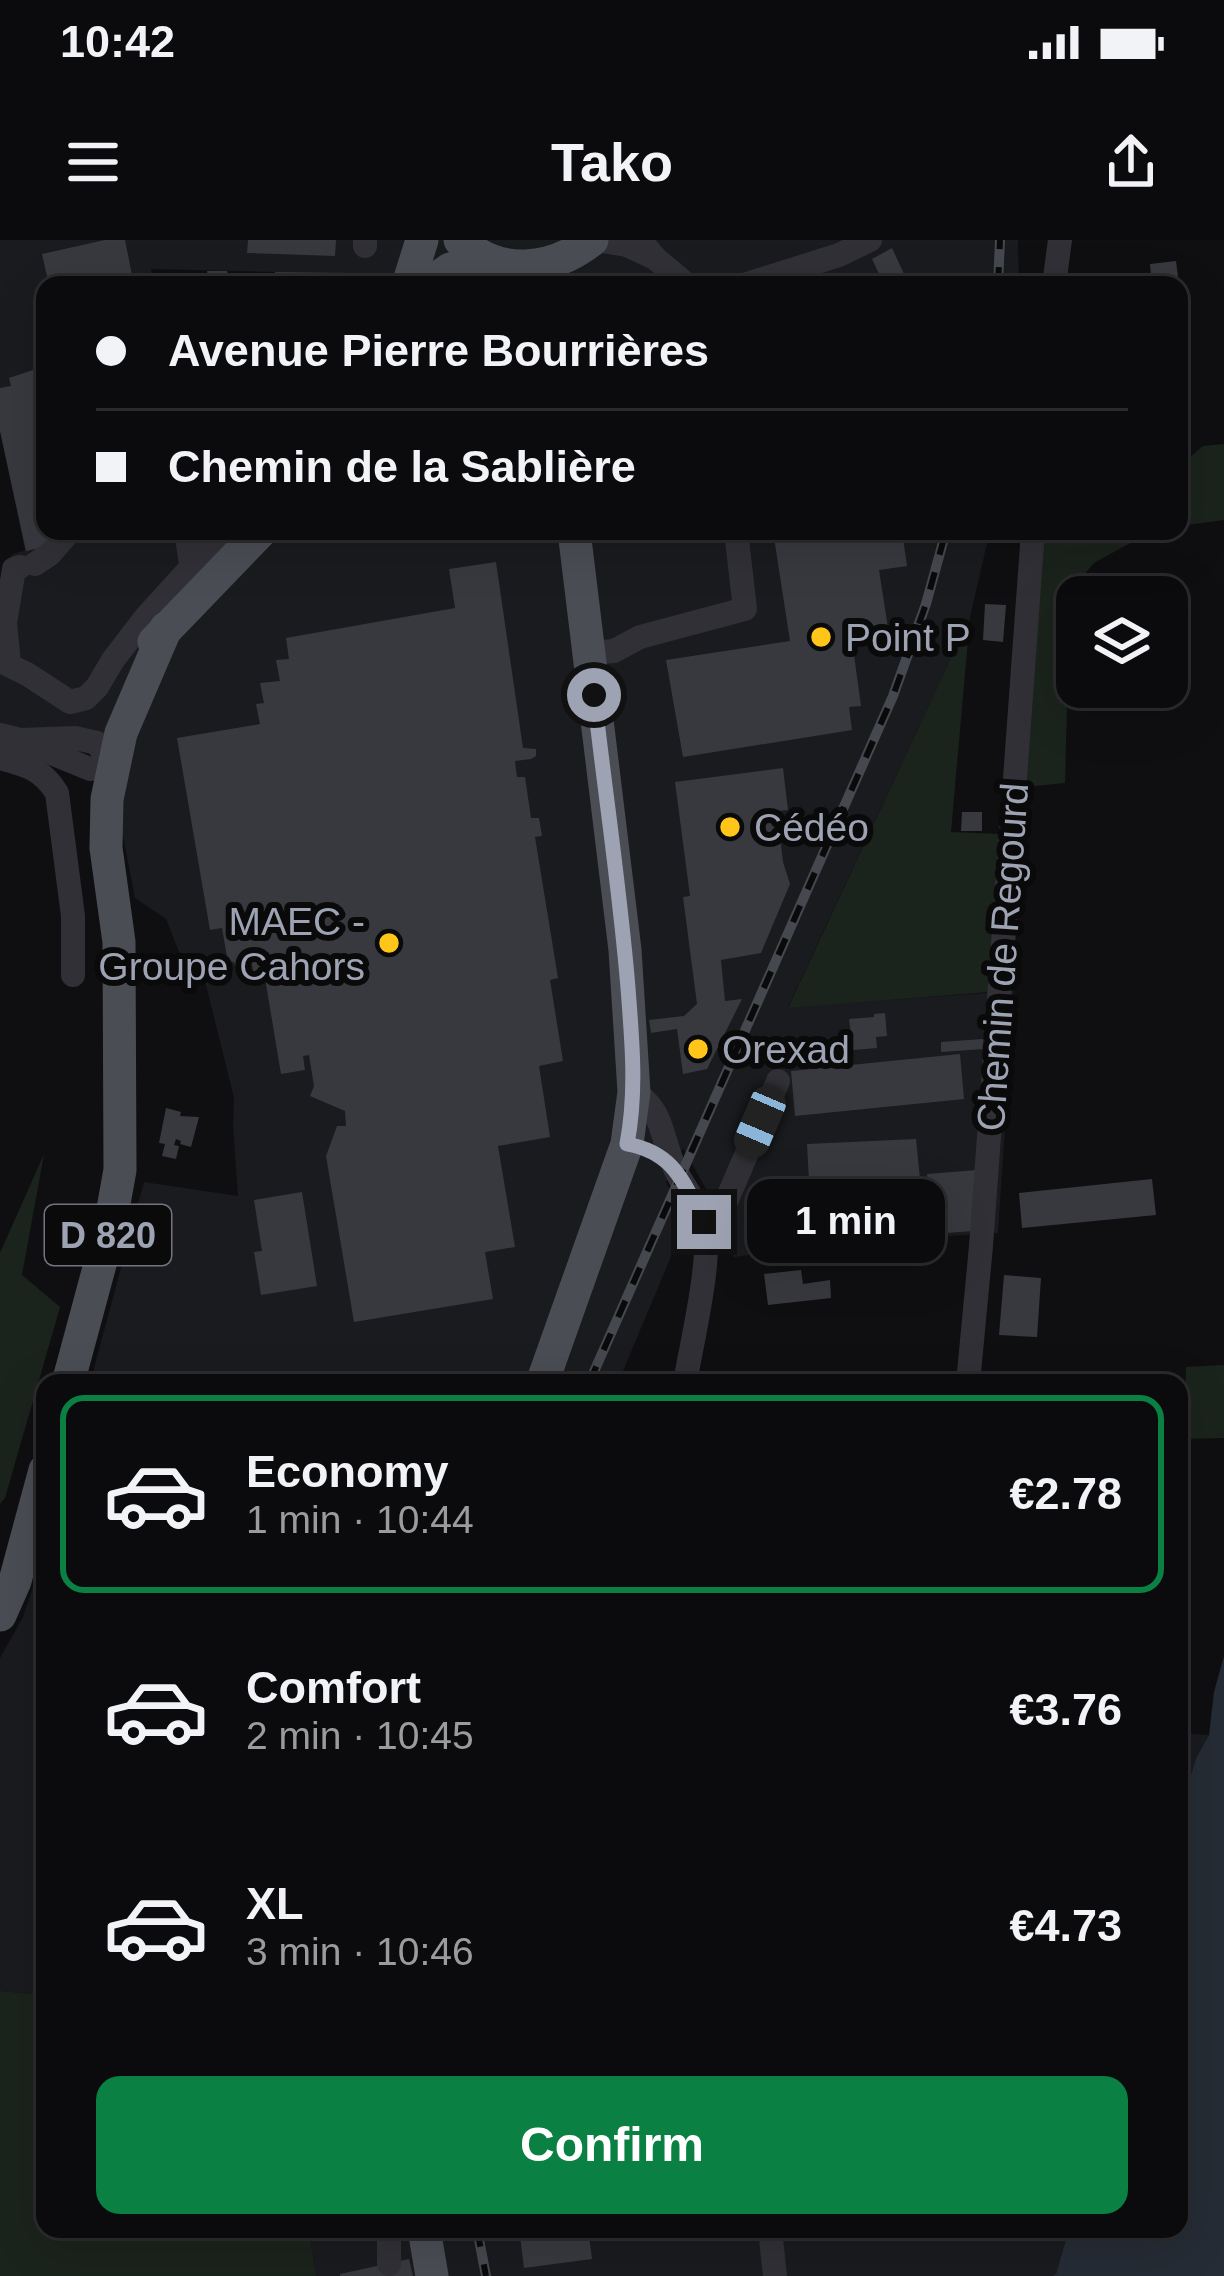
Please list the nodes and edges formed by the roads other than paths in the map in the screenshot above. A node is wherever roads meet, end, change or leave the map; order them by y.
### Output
1 (422, 240) edge
2 (460, 240) edge
3 (870, 240) edge
4 (1060, 240) edge
5 (648, 249) edge
6 (582, 255) edge
7 (509, 270) edge
8 (410, 276) edge
9 (440, 276) edge
10 (677, 276) edge
11 (793, 276) edge
12 (1055, 276) edge
13 (60, 540) edge
14 (187, 540) edge
15 (215, 540) edge
16 (252, 540) edge
17 (575, 540) edge
18 (737, 540) edge
19 (1032, 540) edge
20 (191, 564) junction
21 (589, 652) junction
22 (4, 663) edge
23 (10, 738) edge
24 (0, 758) edge
25 (100, 760) junction
26 (73, 975) dead end
27 (778, 1081) dead end
28 (634, 1092) junction
29 (627, 1144) junction
30 (673, 1166) junction
31 (704, 1222) junction
32 (70, 1374) edge
33 (545, 1374) edge
34 (686, 1374) edge
35 (969, 1374) edge
36 (36, 1503) edge
37 (0, 1615) edge
38 (389, 2238) edge
39 (426, 2238) edge
40 (771, 2238) edge
41 (389, 2264) dead end
42 (432, 2276) edge
43 (775, 2276) edge

1 - 8 main road
2 - 7 main road
3 - 11 street
4 - 12 street
5 - 6 street
5 - 10 street
6 - 7 main road
7 - 9 main road
13 - 22 street
14 - 20 street
15 - 20 street
16 - 25 main road, D 820
17 - 21 main road
18 - 21 street
19 - 35 street, Chemin de Regourd
20 - 22 street
21 - 28 main road
23 - 25 street
24 - 26 street
25 - 32 main road, D 820
27 - 31 street
28 - 29 main road
28 - 30 street
29 - 30 street
29 - 33 main road
30 - 31 street
31 - 34 street
36 - 37 main road
38 - 41 street
39 - 42 main road
40 - 43 street

